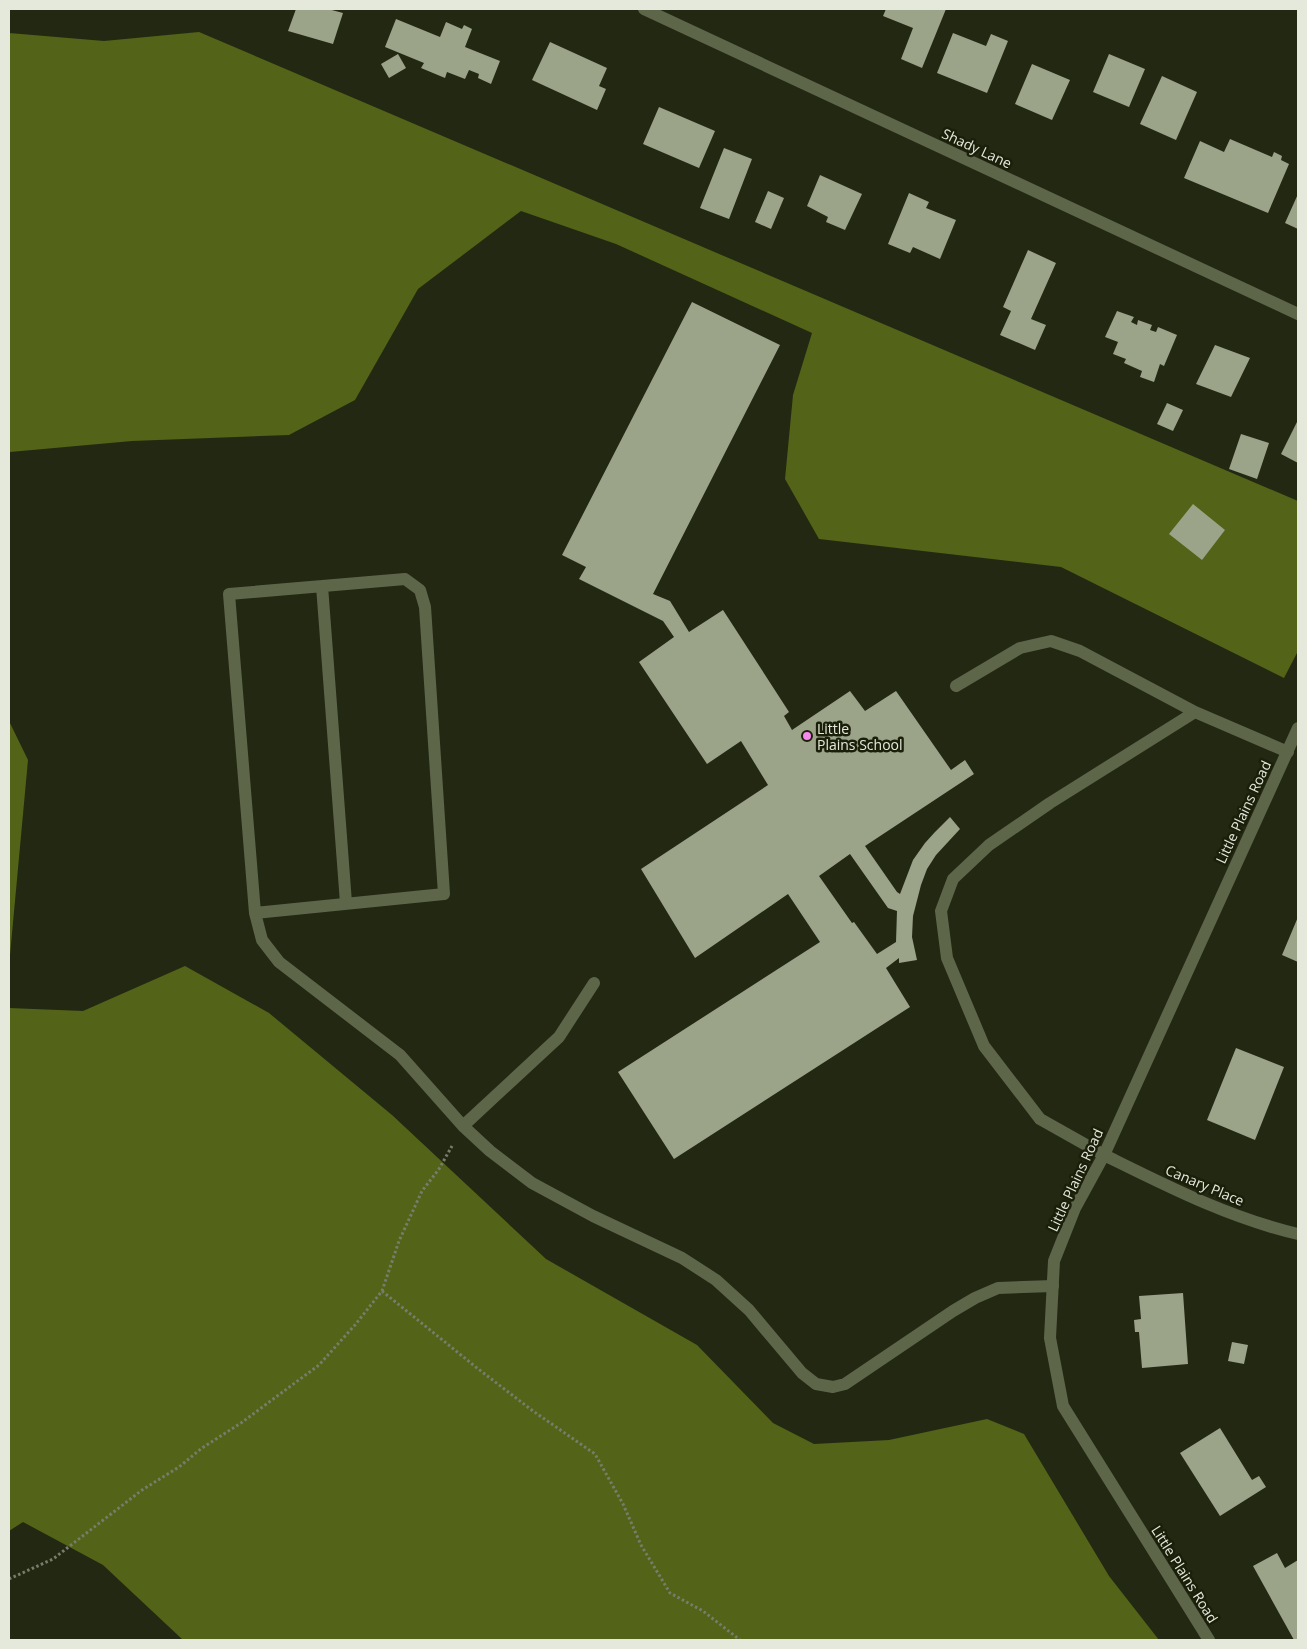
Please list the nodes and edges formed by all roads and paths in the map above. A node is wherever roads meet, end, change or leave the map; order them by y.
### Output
1 (644, 9) edge
2 (1298, 314) edge
3 (322, 586) junction
4 (956, 686) dead end
5 (1195, 712) junction
6 (1298, 728) edge
7 (1288, 752) junction
8 (346, 903) junction
9 (255, 912) junction
10 (594, 983) dead end
11 (463, 1126) junction
12 (1104, 1155) junction
13 (1298, 1234) edge
14 (1053, 1286) junction
15 (382, 1291) junction
16 (9, 1579) edge
17 (740, 1640) edge
18 (1209, 1640) edge

1 - 2 street, Shady Lane
3 - 8 street
3 - 8 street
3 - 9 street
4 - 5 street
5 - 7 street
5 - 12 street, Canary Place
6 - 7 street, Little Plains Road
7 - 12 street, Little Plains Road
8 - 9 street
9 - 11 street
10 - 11 street
11 - 14 street
11 - 15 path
12 - 13 street, Canary Place
12 - 14 street, Little Plains Road
14 - 18 street, Little Plains Road
15 - 16 path
15 - 17 path

